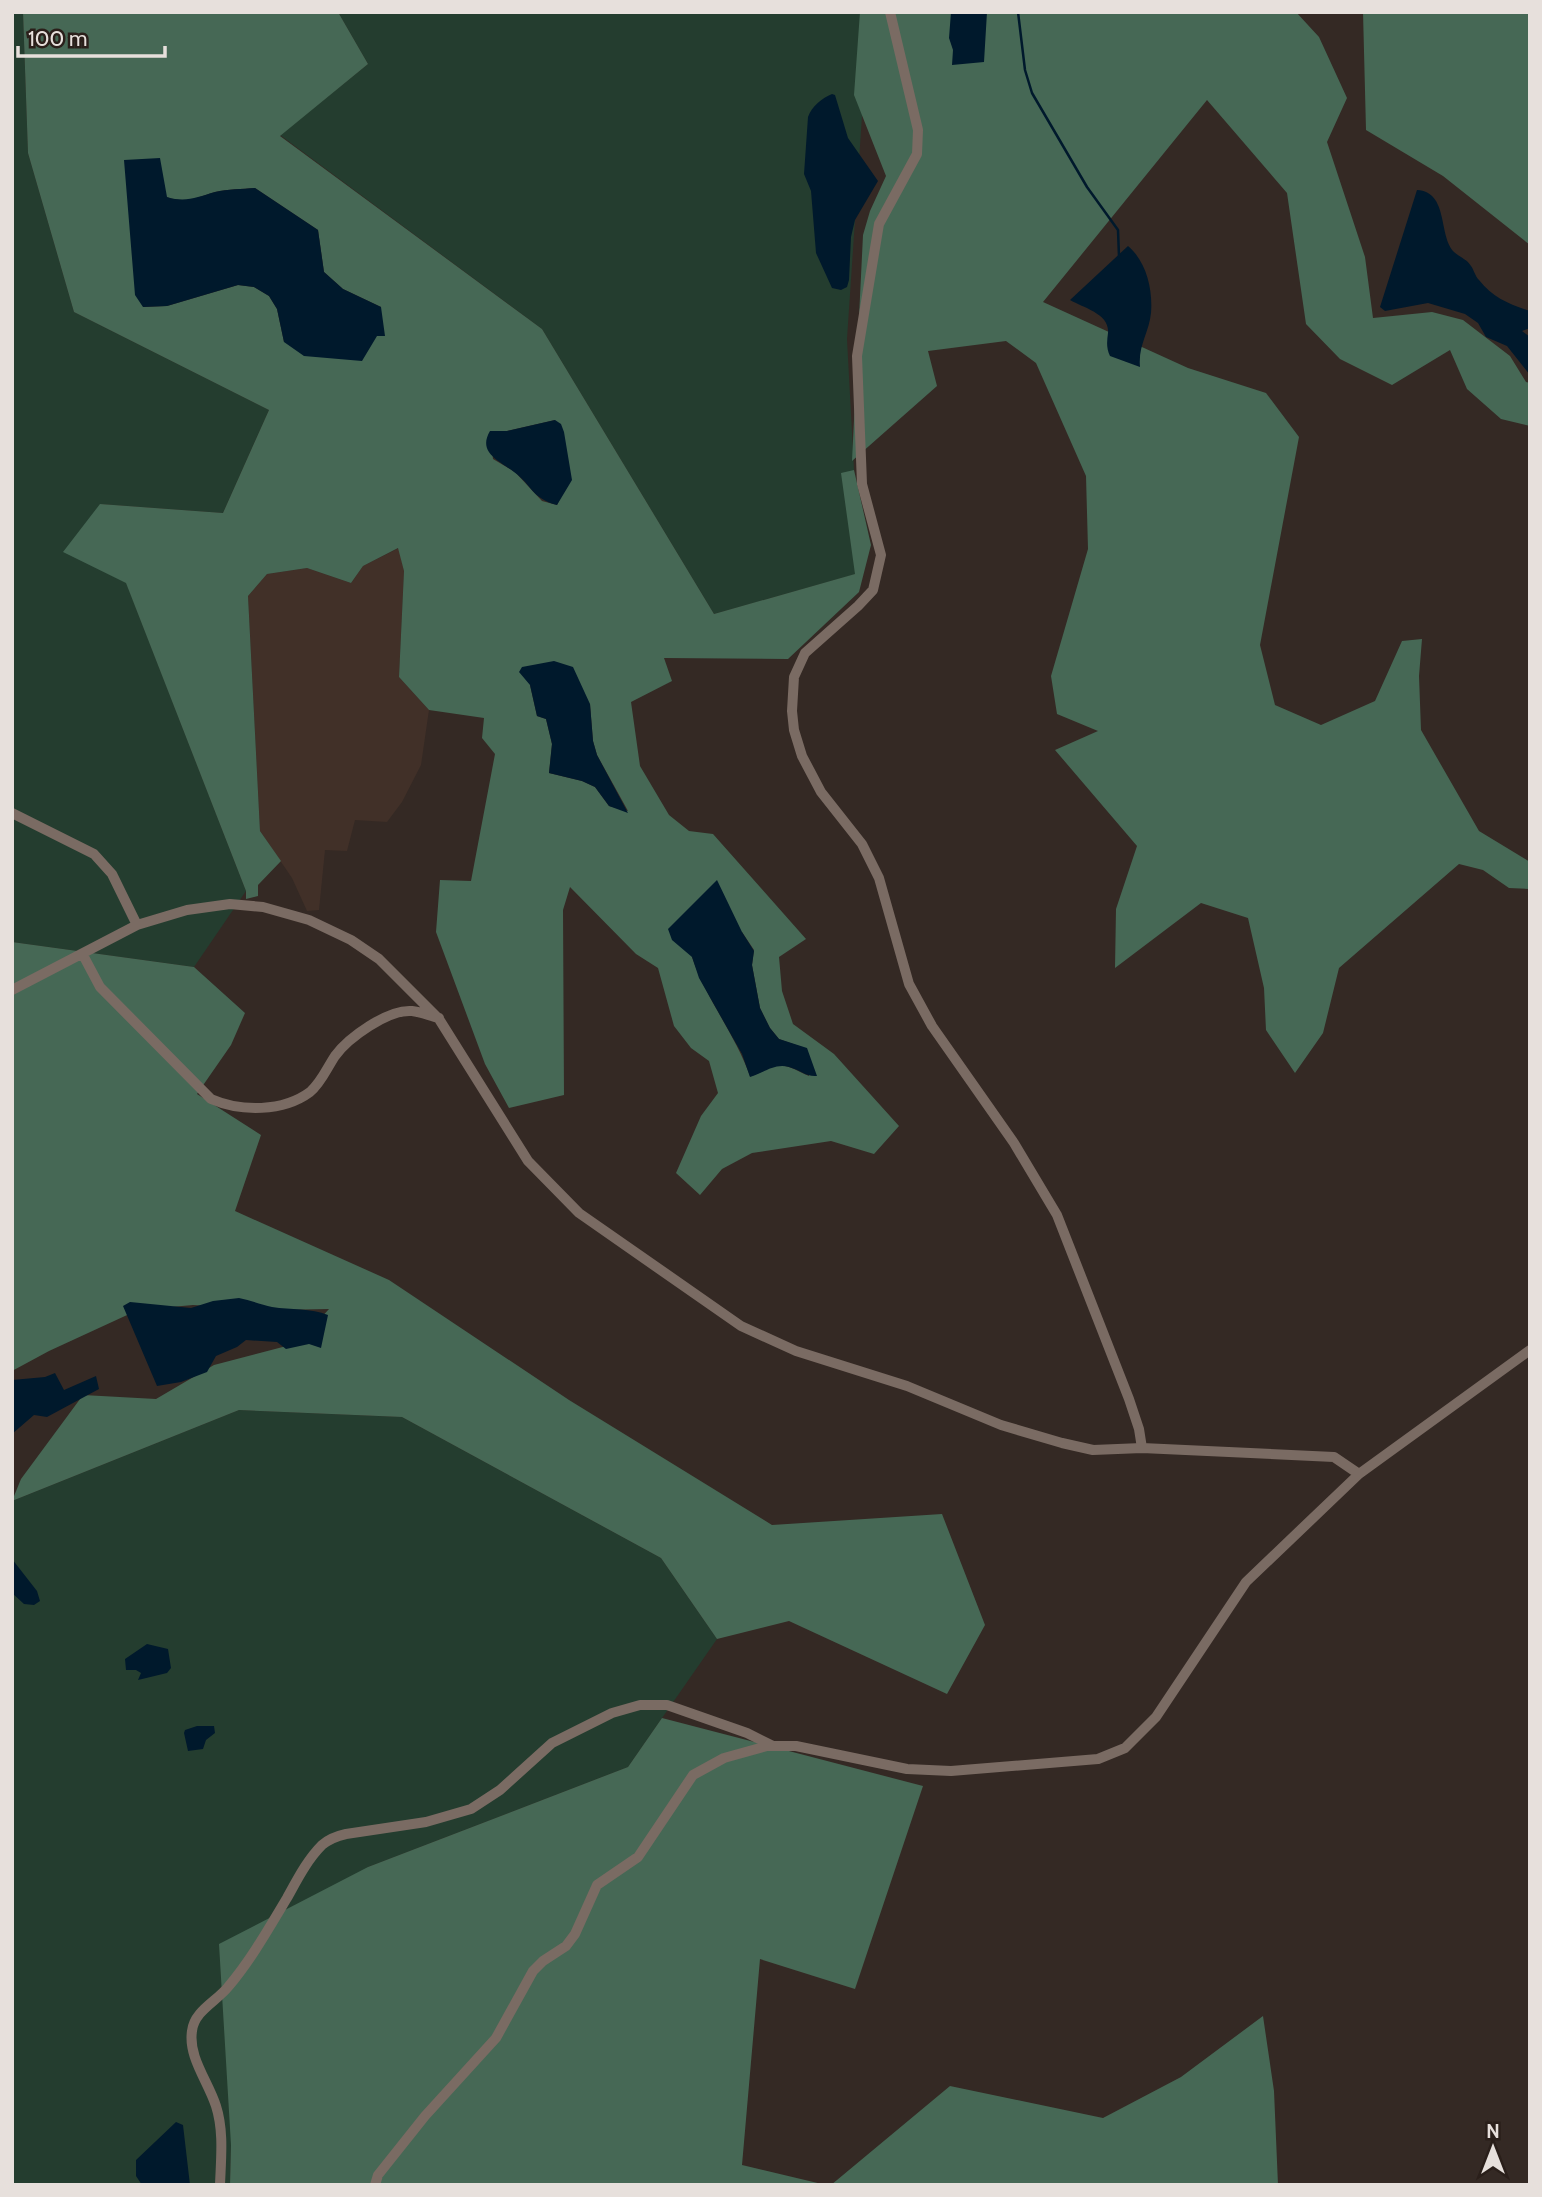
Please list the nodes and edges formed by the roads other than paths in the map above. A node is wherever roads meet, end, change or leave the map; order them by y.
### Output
1 (890, 12) edge
2 (12, 813) edge
3 (137, 925) junction
4 (83, 955) junction
5 (12, 990) edge
6 (439, 1018) junction
7 (1530, 1350) edge
8 (1142, 1448) junction
9 (1359, 1474) junction
10 (773, 1746) junction
11 (220, 2185) edge
12 (375, 2185) edge

1 - 8 street
2 - 3 street
3 - 4 street
3 - 6 street
4 - 5 street
4 - 6 street
6 - 8 street
7 - 9 street
8 - 9 street
9 - 10 street
10 - 11 street
10 - 12 street

